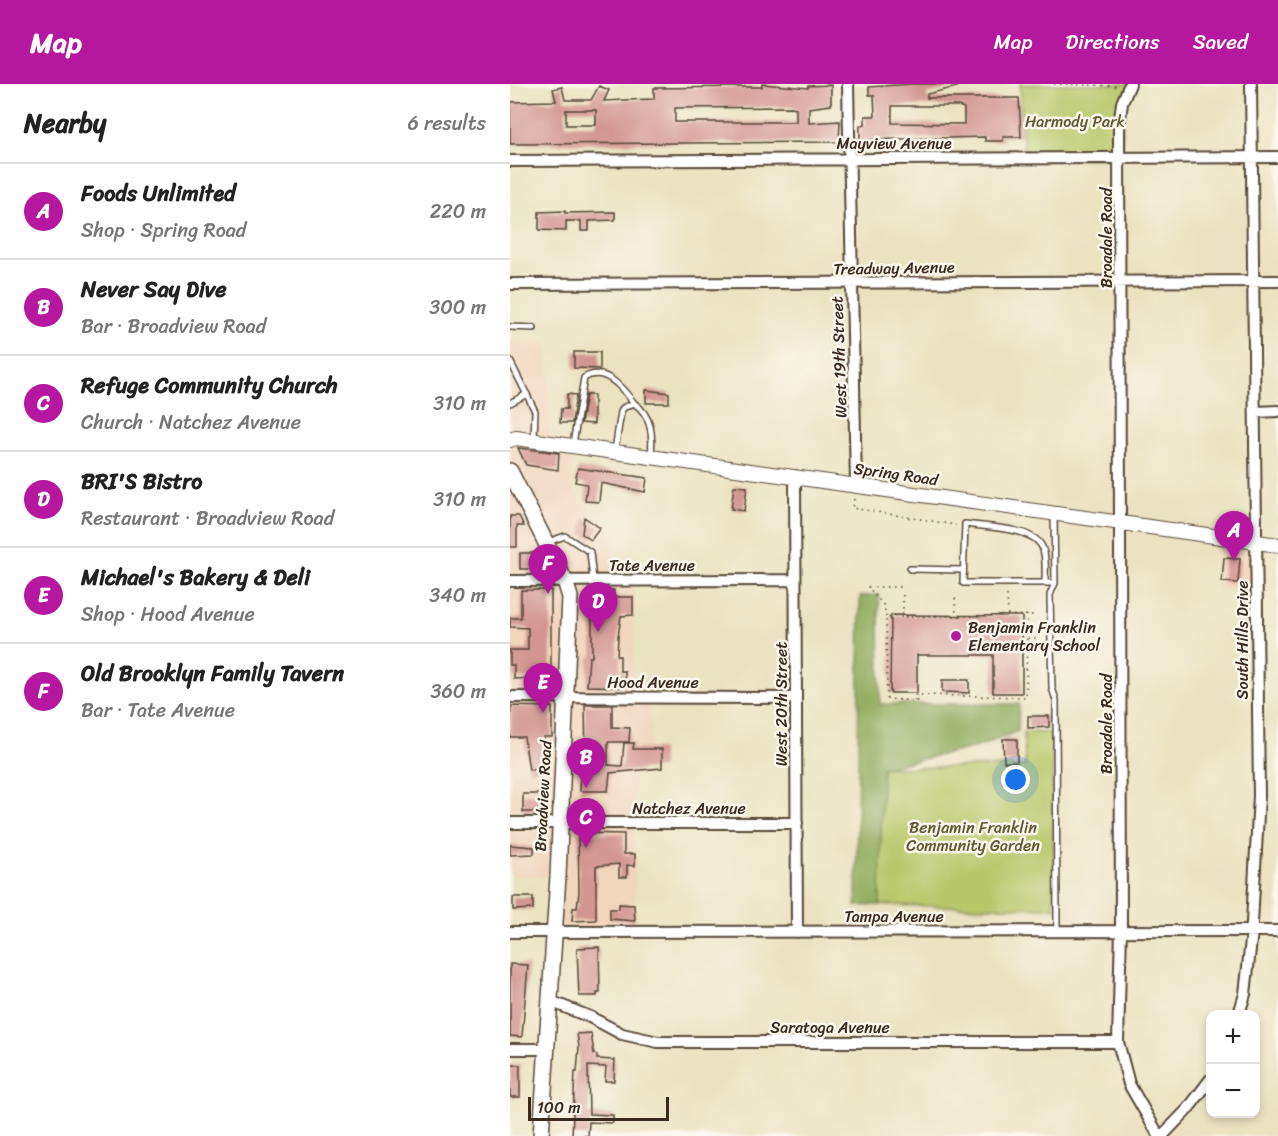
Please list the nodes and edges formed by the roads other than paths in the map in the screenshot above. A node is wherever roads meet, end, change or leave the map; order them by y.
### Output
1 (848, 84) edge
2 (1130, 84) edge
3 (1251, 84) edge
4 (1278, 157) edge
5 (849, 158) junction
6 (1252, 158) junction
7 (1121, 159) junction
8 (510, 161) edge
9 (1121, 280) junction
10 (1254, 281) junction
11 (1278, 281) edge
12 (510, 284) edge
13 (852, 284) junction
14 (510, 327) edge
15 (534, 328) dead end
16 (510, 361) edge
17 (526, 394) junction
18 (510, 403) edge
19 (634, 403) junction
20 (1278, 411) edge
21 (1256, 412) junction
22 (510, 440) edge
23 (534, 440) junction
24 (572, 446) junction
25 (615, 452) junction
26 (651, 457) junction
27 (510, 471) edge
28 (795, 476) junction
29 (855, 490) junction
30 (1054, 514) junction
31 (1121, 523) junction
32 (546, 543) junction
33 (1257, 543) junction
34 (1278, 546) edge
35 (910, 569) dead end
36 (963, 570) junction
37 (565, 580) junction
38 (593, 580) junction
39 (795, 580) junction
40 (510, 581) edge
41 (1045, 583) junction
42 (1055, 583) junction
43 (510, 697) edge
44 (566, 697) junction
45 (796, 698) junction
46 (560, 823) junction
47 (797, 823) junction
48 (510, 824) edge
49 (1058, 930) junction
50 (1121, 930) junction
51 (1252, 930) junction
52 (1278, 930) edge
53 (510, 932) edge
54 (554, 932) junction
55 (797, 932) junction
56 (550, 1000) junction
57 (1240, 1010) edge
58 (1118, 1042) junction
59 (510, 1049) edge
60 (547, 1049) junction
61 (1206, 1085) edge
62 (541, 1136) edge
63 (1161, 1136) edge

1 - 5 street, West 19th Street
2 - 7 street, Broadale Road
3 - 6 street, South Hills Drive
4 - 6 street, Mayview Avenue
5 - 7 street, Mayview Avenue
5 - 8 street, Mayview Avenue
5 - 13 street, West 19th Street
6 - 7 street, Mayview Avenue
6 - 10 street, South Hills Drive
7 - 9 street, Broadale Road
9 - 10 street, Treadway Avenue
9 - 13 street, Treadway Avenue
9 - 31 street, Broadale Road
10 - 11 street, Treadway Avenue
10 - 21 street, South Hills Drive
12 - 13 street, Treadway Avenue
13 - 29 street, West 19th Street
14 - 15 lane
16 - 17 lane
17 - 18 lane
17 - 23 lane
19 - 24 lane
19 - 25 lane
19 - 26 lane
20 - 21 street
21 - 33 street, South Hills Drive
22 - 23 street, Spring Road
23 - 24 street, Spring Road
24 - 25 street, Spring Road
25 - 26 street, Spring Road
26 - 28 street, Spring Road
27 - 32 main road, Broadview Road
28 - 29 street, Spring Road
28 - 39 street, West 20th Street
29 - 30 street, Spring Road
30 - 31 street, Spring Road
30 - 42 lane
31 - 33 street, Spring Road
31 - 50 street, Broadale Road
32 - 37 main road, Broadview Road
32 - 38 lane
33 - 34 street, Spring Road
33 - 51 street, South Hills Drive
35 - 36 lane
36 - 41 lane
36 - 41 lane
37 - 38 street, Tate Avenue
37 - 40 street, Tate Avenue
37 - 44 main road, Broadview Road
38 - 39 street, Tate Avenue
39 - 45 street, West 20th Street
41 - 42 lane
42 - 49 lane
43 - 44 street, Hood Avenue
44 - 45 street, Hood Avenue
44 - 46 main road, Broadview Road
45 - 47 street, West 20th Street
46 - 47 street, Natchez Avenue
46 - 48 street, Natchez Avenue
46 - 54 main road, Broadview Road
47 - 55 street, West 20th Street
49 - 50 street, Tampa Avenue
49 - 55 street, Tampa Avenue
50 - 51 street, Tampa Avenue
50 - 58 street, Broadale Road
51 - 52 street, Tampa Avenue
51 - 57 street, South Hills Drive
53 - 54 street, Tampa Avenue
54 - 55 street, Tampa Avenue
54 - 56 main road, Broadview Road
56 - 58 street, Saratoga Avenue
56 - 60 main road, Broadview Road
58 - 63 street, Broadale Road
59 - 60 street
60 - 62 main road, Broadview Road
61 - 63 street

